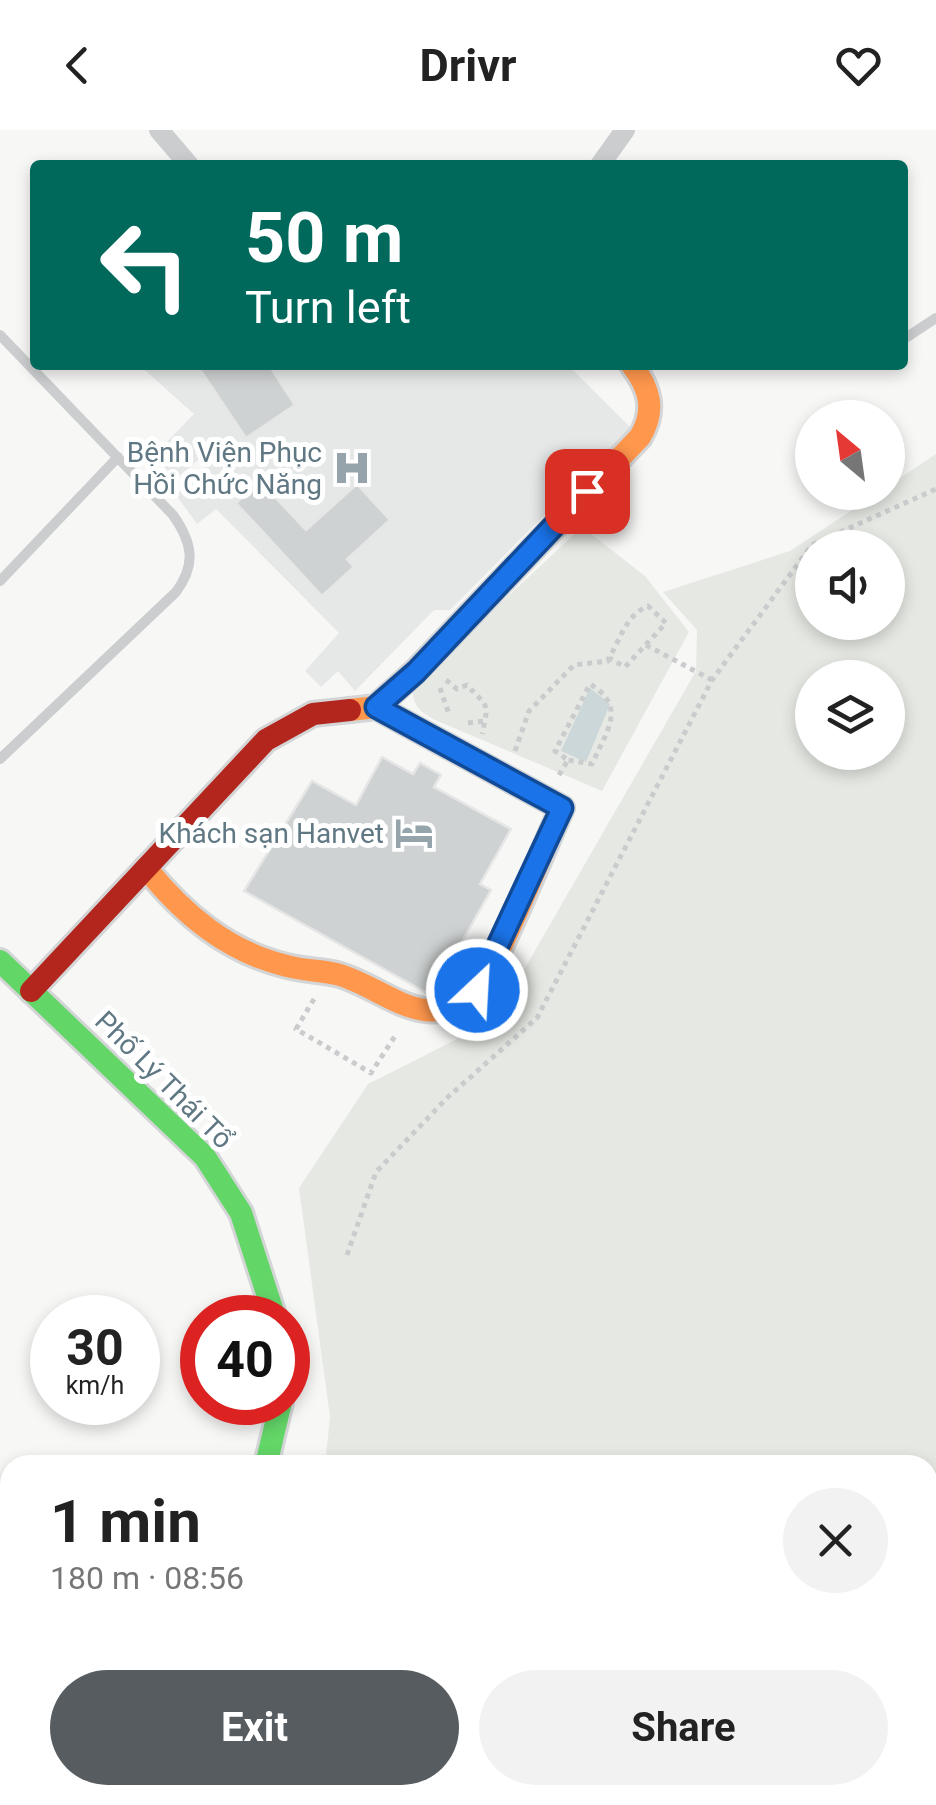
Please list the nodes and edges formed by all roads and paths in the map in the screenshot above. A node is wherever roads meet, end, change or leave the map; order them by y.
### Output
1 (159, 130) edge
2 (625, 130) edge
3 (186, 160) edge
4 (604, 160) edge
5 (936, 318) edge
6 (0, 335) edge
7 (908, 335) edge
8 (30, 366) edge
9 (34, 370) edge
10 (635, 370) edge
11 (118, 457) junction
12 (936, 489) edge
13 (0, 580) edge
14 (646, 644) junction
15 (609, 658) junction
16 (712, 680) junction
17 (376, 707) junction
18 (485, 721) junction
19 (0, 759) edge
20 (568, 760) junction
21 (474, 761) junction
22 (505, 777) junction
23 (545, 799) junction
24 (146, 868) junction
25 (0, 960) edge
26 (329, 973) junction
27 (31, 990) junction
28 (412, 1010) junction
29 (346, 1255) dead end
30 (268, 1295) edge
31 (276, 1425) edge
32 (268, 1455) edge

1 - 3 street
2 - 4 street
5 - 7 lane
6 - 8 lane
9 - 11 lane
10 - 17 street
11 - 13 lane
11 - 19 lane
12 - 16 path
14 - 15 path
14 - 15 path
14 - 16 path
15 - 22 path
16 - 29 path
17 - 21 street
17 - 24 street
18 - 18 path
18 - 21 path
20 - 20 path
20 - 23 path
21 - 22 street
22 - 23 street
23 - 28 street
24 - 26 street
24 - 27 street
25 - 27 street, Phố Lý Thái Tổ
26 - 28 street
26 - 28 path
27 - 30 street, Phố Lý Thái Tổ
31 - 32 street

